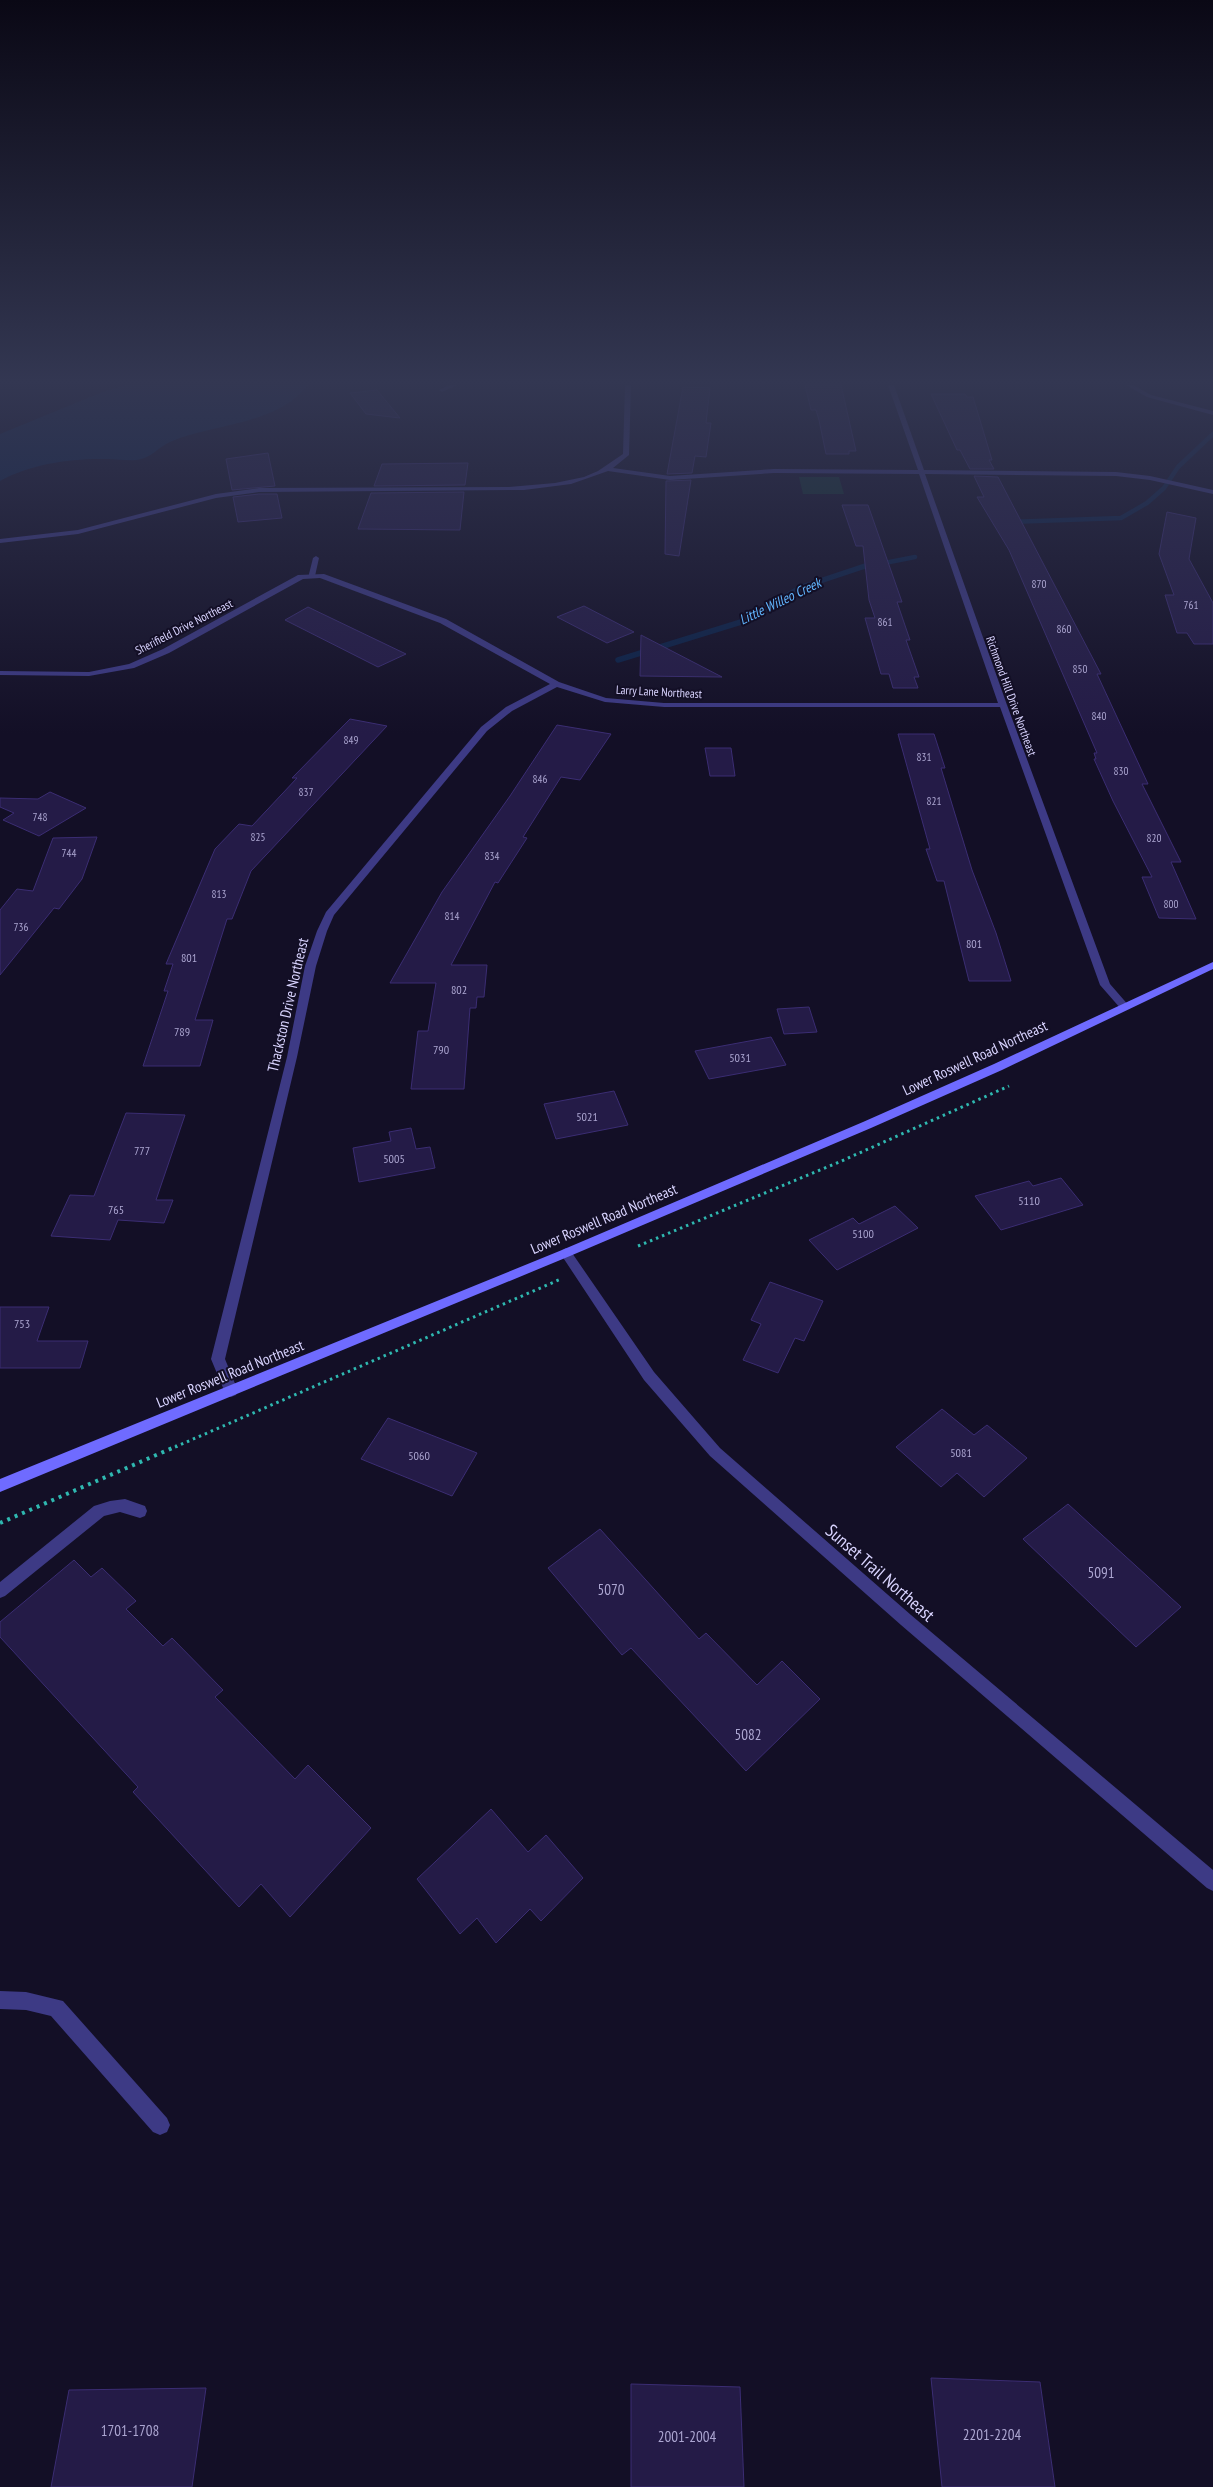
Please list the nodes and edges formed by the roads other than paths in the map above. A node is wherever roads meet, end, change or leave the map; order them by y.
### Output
1 (193, 501) edge
2 (930, 501) edge
3 (0, 542) edge
4 (316, 558) dead end
5 (311, 576) junction
6 (0, 673) edge
7 (556, 684) junction
8 (1003, 705) junction
9 (1213, 965) edge
10 (1124, 1006) junction
11 (566, 1253) junction
12 (230, 1391) junction
13 (0, 1486) edge
14 (140, 1511) dead end
15 (0, 1591) edge
16 (1213, 1882) edge
17 (0, 2000) edge
18 (160, 2124) dead end

1 - 3 street
2 - 8 street, Richmond Hill Drive Northeast
4 - 5 street
5 - 6 street, Sherifield Drive Northeast
5 - 7 street, Larry Lane Northeast
7 - 8 street, Larry Lane Northeast
7 - 12 street, Thackston Drive Northeast
8 - 10 street, Richmond Hill Drive Northeast
9 - 10 street, Lower Roswell Road Northeast
10 - 11 street, Lower Roswell Road Northeast
11 - 12 street, Lower Roswell Road Northeast
11 - 16 street, Sunset Trail Northeast
12 - 13 street, Lower Roswell Road Northeast
14 - 15 street
17 - 18 street

